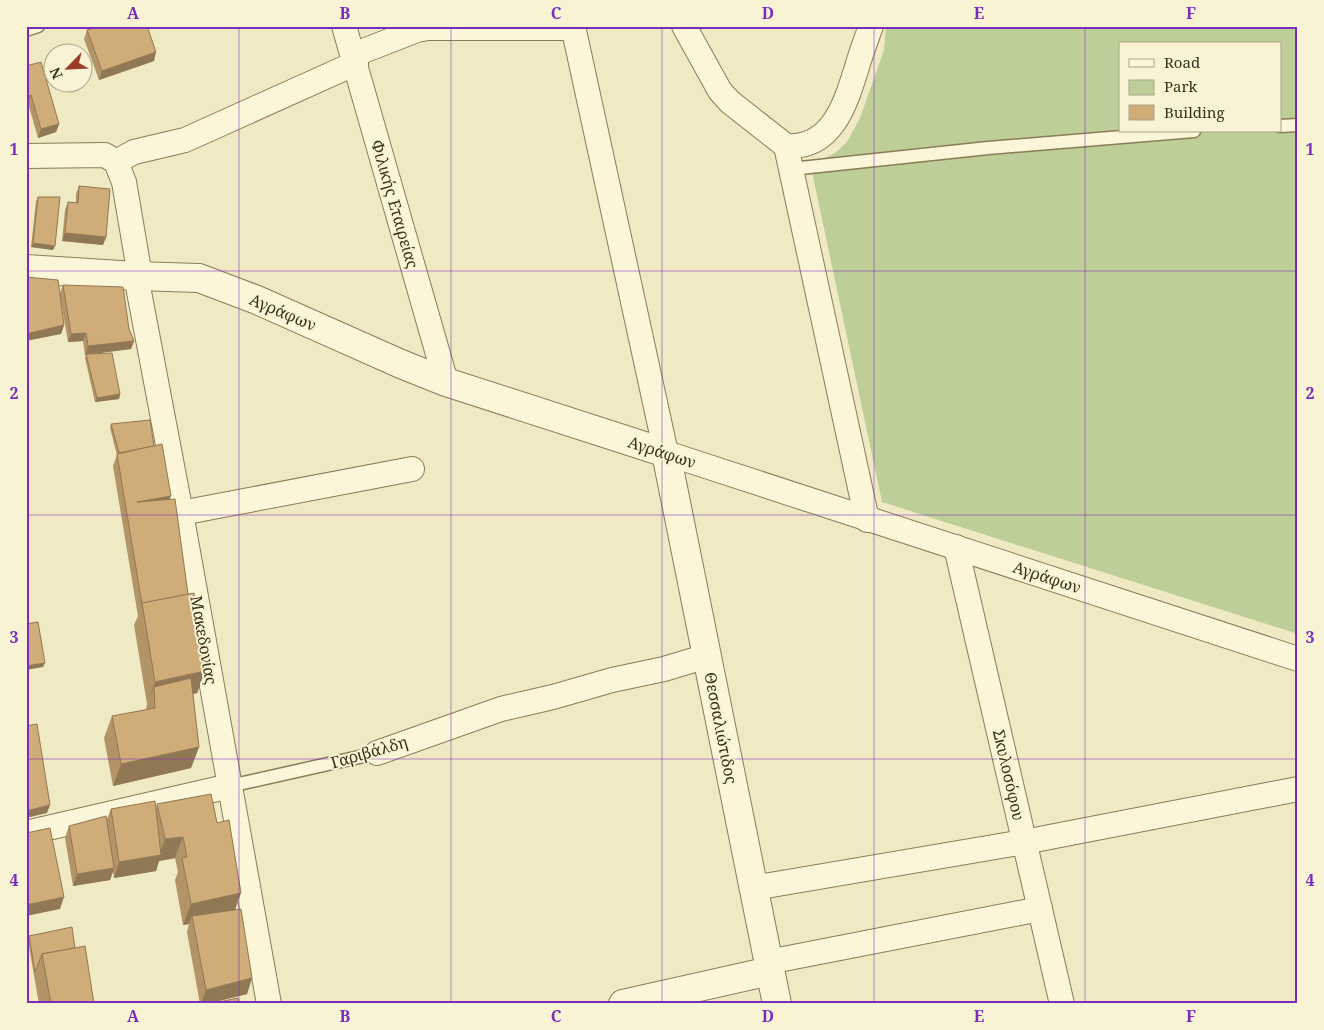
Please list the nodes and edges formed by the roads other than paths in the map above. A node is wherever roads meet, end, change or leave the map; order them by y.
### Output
1 (38, 26) edge
2 (344, 26) edge
3 (684, 26) edge
4 (871, 26) edge
5 (573, 27) edge
6 (26, 30) edge
7 (355, 59) junction
8 (1298, 125) edge
9 (1282, 126) edge
10 (1182, 132) edge
11 (786, 146) junction
12 (26, 156) edge
13 (116, 162) junction
14 (792, 169) junction
15 (26, 269) edge
16 (138, 276) junction
17 (446, 382) junction
18 (666, 453) junction
19 (412, 469) dead end
20 (181, 513) junction
21 (867, 520) junction
22 (956, 547) junction
23 (707, 656) junction
24 (1298, 659) edge
25 (377, 753) joint
26 (230, 786) junction
27 (1298, 789) edge
28 (26, 833) edge
29 (1024, 842) junction
30 (753, 888) junction
31 (1040, 909) junction
32 (769, 967) junction
33 (269, 1004) edge
34 (623, 1004) edge
35 (776, 1004) edge
36 (1062, 1004) edge

1 - 6 lane
2 - 7 street, Φιλικής Εταιρείας
3 - 11 street
4 - 11 street
5 - 7 street
5 - 18 street
7 - 13 street
7 - 17 street, Φιλικής Εταιρείας
8 - 9 lane
10 - 14 lane
11 - 14 street
12 - 13 street
13 - 16 street, Μακεδονίας
14 - 21 street
15 - 16 street, Αγράφων
16 - 17 street, Αγράφων
16 - 20 street, Μακεδονίας
17 - 18 street, Αγράφων
18 - 21 street, Αγράφων
18 - 23 street, Θεσσαλιώτιδος
19 - 20 street
20 - 26 street, Μακεδονίας
21 - 22 street, Αγράφων
22 - 24 street, Αγράφων
22 - 29 street, Σκυλοσόφου
23 - 25 street, Γαριβάλδη
23 - 30 street, Θεσσαλιώτιδος
25 - 26 lane, Γαριβάλδη
26 - 28 street, Γαριβάλδη
26 - 33 street, Μακεδονίας
27 - 29 street
29 - 30 street
29 - 31 street, Σκυλοσόφου
30 - 32 street, Θεσσαλιώτιδος
31 - 32 street
31 - 36 street, Σκυλοσόφου
32 - 34 street
32 - 35 street, Θεσσαλιώτιδος

